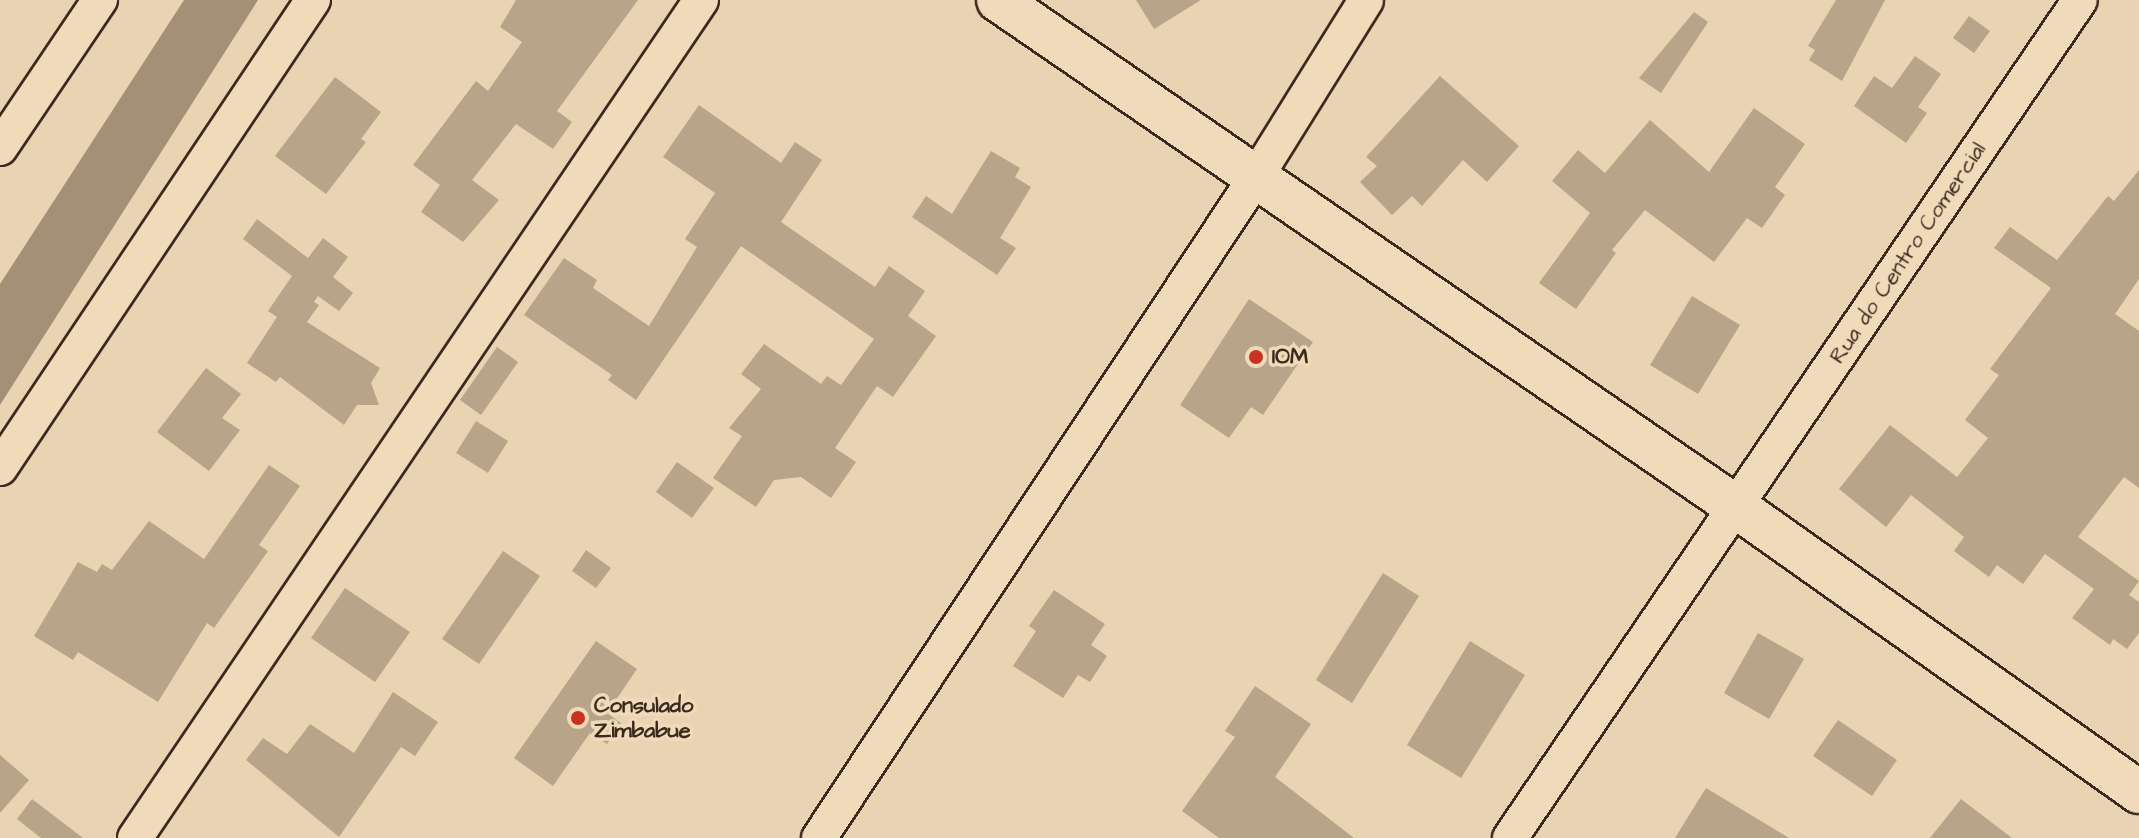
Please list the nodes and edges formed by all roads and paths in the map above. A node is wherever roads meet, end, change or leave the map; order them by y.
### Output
1 (100, 0) edge
2 (313, 0) edge
3 (701, 0) edge
4 (998, 0) edge
5 (1366, 0) edge
6 (2080, 0) edge
7 (0, 148) edge
8 (1256, 177) junction
9 (0, 468) edge
10 (1735, 506) junction
11 (2139, 792) edge
12 (135, 838) edge
13 (819, 838) edge
14 (1510, 838) edge

1 - 7 street
2 - 9 street
3 - 12 street
4 - 8 street
5 - 8 street
6 - 10 street, Rua do Centro Comercial
8 - 10 street
8 - 13 street
10 - 11 street
10 - 14 street, Rua do Centro Comercial

